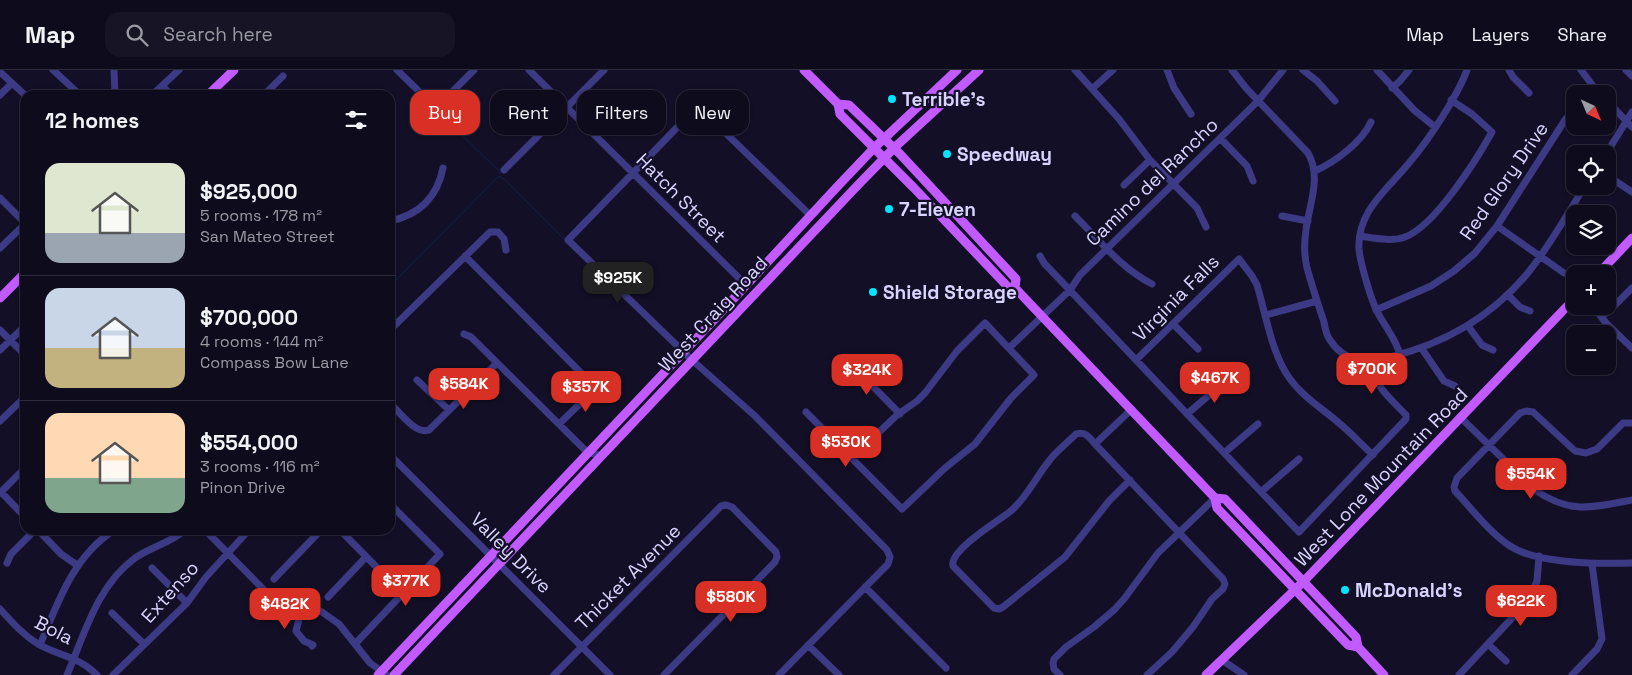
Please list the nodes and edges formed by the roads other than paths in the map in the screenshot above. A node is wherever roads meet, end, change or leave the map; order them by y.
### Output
1 (53, 70) edge
2 (114, 70) edge
3 (179, 70) edge
4 (234, 70) edge
5 (397, 70) edge
6 (474, 70) edge
7 (528, 70) edge
8 (604, 70) edge
9 (804, 70) edge
10 (957, 70) edge
11 (1075, 70) edge
12 (1113, 70) edge
13 (1167, 70) edge
14 (1232, 70) edge
15 (1283, 70) edge
16 (1303, 70) edge
17 (1377, 70) edge
18 (1409, 70) edge
19 (1467, 70) edge
20 (1509, 70) edge
21 (1581, 70) edge
22 (1626, 70) edge
23 (977, 71) edge
24 (0, 72) edge
25 (283, 76) dead end
26 (1632, 76) edge
27 (12, 83) junction
28 (1591, 85) edge
29 (162, 86) junction
30 (73, 88) edge
31 (1392, 88) junction
32 (1092, 89) junction
33 (20, 90) edge
34 (114, 90) edge
35 (158, 90) edge
36 (166, 90) edge
37 (213, 90) edge
38 (269, 90) edge
39 (548, 90) edge
40 (1529, 93) dead end
41 (0, 95) edge
42 (1258, 100) junction
43 (1451, 100) junction
44 (1335, 101) dead end
45 (838, 104) junction
46 (567, 107) edge
47 (567, 109) edge
48 (1616, 111) edge
49 (1632, 112) edge
50 (1191, 114) dead end
51 (1566, 119) edge
52 (1371, 122) dead end
53 (1629, 125) edge
54 (1435, 127) junction
55 (539, 135) edge
56 (884, 138) junction
57 (1220, 138) junction
58 (1613, 145) edge
59 (874, 148) junction
60 (894, 148) junction
61 (884, 158) junction
62 (1150, 160) junction
63 (443, 168) dead end
64 (504, 170) dead end
65 (1315, 171) junction
66 (632, 173) junction
67 (1253, 181) dead end
68 (1616, 181) edge
69 (1173, 184) junction
70 (1124, 186) dead end
71 (1632, 192) edge
72 (0, 198) edge
73 (810, 215) junction
74 (1075, 216) dead end
75 (1282, 216) dead end
76 (20, 219) edge
77 (395, 220) edge
78 (1308, 220) junction
79 (1566, 223) edge
80 (1496, 226) junction
81 (1206, 227) dead end
82 (20, 229) edge
83 (1360, 236) junction
84 (1632, 238) edge
85 (784, 243) junction
86 (0, 248) edge
87 (1106, 248) junction
88 (506, 250) dead end
89 (973, 250) junction
90 (794, 252) junction
91 (465, 256) junction
92 (1040, 256) dead end
93 (1540, 256) junction
94 (983, 261) junction
95 (999, 261) junction
96 (1606, 265) edge
97 (1008, 271) junction
98 (1564, 273) dead end
99 (20, 278) edge
100 (1152, 284) dead end
101 (746, 285) junction
102 (1015, 288) junction
103 (1632, 288) edge
104 (1070, 290) junction
105 (1508, 295) junction
106 (0, 298) edge
107 (1317, 301) junction
108 (1566, 307) edge
109 (1376, 310) junction
110 (1530, 311) dead end
111 (1266, 315) junction
112 (1042, 316) junction
113 (1601, 316) joint
114 (1173, 324) junction
115 (395, 325) edge
116 (1468, 326) junction
117 (0, 330) edge
118 (20, 331) edge
119 (464, 334) dead end
120 (10, 340) junction
121 (1009, 348) junction
122 (1632, 348) edge
123 (1198, 349) dead end
124 (1422, 349) junction
125 (0, 350) edge
126 (1493, 350) dead end
127 (20, 351) edge
128 (683, 352) junction
129 (1400, 354) junction
130 (692, 360) junction
131 (1136, 360) junction
132 (1370, 362) junction
133 (497, 363) junction
134 (850, 363) dead end
135 (1229, 378) dead end
136 (417, 380) dead end
137 (1455, 386) dead end
138 (20, 402) edge
139 (395, 409) edge
140 (1132, 409) junction
141 (448, 410) junction
142 (806, 412) dead end
143 (900, 414) junction
144 (1187, 414) junction
145 (1460, 417) junction
146 (0, 421) edge
147 (1630, 422) edge
148 (559, 424) junction
149 (1258, 424) dead end
150 (1095, 444) junction
151 (1488, 446) junction
152 (587, 452) junction
153 (1224, 453) junction
154 (1373, 455) junction
155 (602, 456) junction
156 (852, 458) junction
157 (395, 459) edge
158 (1299, 459) dead end
159 (20, 473) edge
160 (1130, 480) junction
161 (0, 492) edge
162 (1261, 492) junction
163 (1215, 498) junction
164 (1632, 500) edge
165 (395, 509) edge
166 (20, 512) edge
167 (1179, 532) junction
168 (32, 535) edge
169 (42, 535) edge
170 (108, 535) edge
171 (178, 535) edge
172 (210, 535) edge
173 (245, 535) edge
174 (316, 535) edge
175 (345, 535) edge
176 (227, 554) junction
177 (491, 556) junction
178 (1539, 556) junction
179 (366, 557) junction
180 (7, 563) dead end
181 (1632, 563) edge
182 (499, 564) junction
183 (1592, 564) junction
184 (77, 566) junction
185 (152, 568) dead end
186 (274, 579) dead end
187 (1304, 581) junction
188 (865, 587) junction
189 (1294, 589) junction
190 (403, 594) junction
191 (328, 597) dead end
192 (187, 603) junction
193 (304, 604) junction
194 (0, 609) edge
195 (112, 613) dead end
196 (144, 644) junction
197 (355, 644) junction
198 (1488, 644) junction
199 (40, 645) junction
200 (808, 645) junction
201 (312, 646) dead end
202 (582, 647) junction
203 (1358, 647) junction
204 (74, 658) junction
205 (1222, 660) junction
206 (1506, 661) dead end
207 (946, 668) dead end
208 (383, 674) edge
209 (67, 675) edge
210 (97, 675) edge
211 (114, 675) edge
212 (394, 675) edge
213 (554, 675) edge
214 (610, 675) edge
215 (664, 675) edge
216 (778, 675) edge
217 (839, 675) edge
218 (1060, 675) edge
219 (1148, 675) edge
220 (1206, 675) edge
221 (1244, 675) edge
222 (1384, 675) edge
223 (1459, 675) edge
224 (1572, 675) edge

1 - 30 street
2 - 34 street
3 - 29 street
4 - 37 main road
5 - 6 street
7 - 39 street, Hatch Street
8 - 46 street
9 - 45 main road
10 - 56 main road, West Craig Road
11 - 32 street
12 - 32 street
13 - 50 street
14 - 42 street
15 - 42 street, Camino del Rancho
16 - 44 street
17 - 31 street
18 - 31 street
19 - 43 street
20 - 40 street
21 - 28 street
22 - 26 street
23 - 60 main road, West Craig Road
24 - 27 street
25 - 38 street
27 - 33 street
27 - 41 street
29 - 35 street
29 - 36 street
31 - 54 street
32 - 62 street
42 - 57 street, Camino del Rancho
42 - 65 street
43 - 54 street
43 - 83 street
45 - 56 main road
45 - 59 main road
47 - 66 street, Hatch Street
48 - 53 street
49 - 53 street
51 - 80 street, Red Glory Drive
52 - 65 street
53 - 58 street
54 - 83 street
55 - 64 street
56 - 59 main road, West Craig Road
56 - 60 main road
57 - 67 street
57 - 69 street, Camino del Rancho
59 - 61 main road
59 - 73 main road, West Craig Road
60 - 61 main road, West Craig Road
60 - 95 main road
61 - 89 main road
61 - 90 main road, West Craig Road
62 - 69 street
62 - 70 street
63 - 77 street
65 - 78 street
66 - 73 street
66 - 101 street, Hatch Street
66 - 128 street
68 - 71 street
69 - 81 street
69 - 87 street, Camino del Rancho
72 - 76 street
73 - 85 main road, West Craig Road
74 - 87 street
75 - 78 street
78 - 107 street
79 - 93 street
80 - 93 street
80 - 109 street, Red Glory Drive
82 - 86 street
83 - 109 street
84 - 96 main road
85 - 90 main road
85 - 101 main road, West Craig Road
87 - 100 street
87 - 104 street, Camino del Rancho
88 - 91 street
89 - 94 main road
89 - 95 main road
90 - 130 main road, West Craig Road
91 - 115 street
91 - 148 street
92 - 104 street
93 - 98 street
93 - 105 street
94 - 97 main road
94 - 102 main road
95 - 97 main road
97 - 102 main road
99 - 106 main road
101 - 128 main road, West Craig Road
102 - 112 main road
103 - 113 street
104 - 112 street, Camino del Rancho
104 - 131 street
105 - 110 street
105 - 116 street
107 - 111 street
107 - 132 street
108 - 145 main road, West Lone Mountain Road
109 - 129 street
111 - 114 street, Virginia Falls
111 - 154 street
112 - 121 street, Camino del Rancho
112 - 140 main road
113 - 122 street
114 - 123 street
114 - 131 street, Virginia Falls
116 - 124 street
116 - 126 street
117 - 120 street
118 - 120 street
119 - 133 street
120 - 125 street
120 - 127 street
121 - 143 street
121 - 156 street
124 - 129 street
124 - 137 street
128 - 130 street
128 - 152 main road, West Craig Road
129 - 132 street
130 - 155 main road, West Craig Road
130 - 188 street
131 - 144 street
132 - 154 street
133 - 141 street
133 - 148 street
134 - 143 street
135 - 144 street
136 - 141 street
138 - 146 street
139 - 141 street
140 - 150 street
140 - 163 main road
142 - 156 street
143 - 156 street
144 - 153 street
145 - 151 street
145 - 187 main road, West Lone Mountain Road
147 - 151 street
148 - 152 street
149 - 153 street
150 - 160 street
150 - 160 street
151 - 164 street
151 - 178 street
152 - 155 street
152 - 177 main road, West Craig Road
153 - 162 street
154 - 162 street
155 - 182 main road, West Craig Road
157 - 177 street, Valley Drive
158 - 162 street
159 - 161 street
160 - 167 street
161 - 166 street
163 - 167 street
163 - 187 main road
163 - 189 main road
165 - 190 street
167 - 218 street
167 - 219 street
168 - 180 street
169 - 184 street
170 - 184 street
171 - 204 street
172 - 176 street
173 - 176 street, Extenso
174 - 186 street
175 - 179 street
176 - 192 street, Extenso
176 - 193 street
177 - 182 street, Valley Drive
177 - 208 main road, West Craig Road
178 - 183 street
178 - 198 street
179 - 190 street
179 - 191 street
181 - 183 street
182 - 202 street, Valley Drive
182 - 212 main road, West Craig Road
183 - 224 street
184 - 199 street
185 - 192 street
187 - 189 main road, West Lone Mountain Road
187 - 203 main road
188 - 200 street
188 - 207 street
189 - 203 main road
189 - 205 main road, West Lone Mountain Road
190 - 197 street
192 - 196 street, Extenso
193 - 197 street
193 - 201 street
194 - 199 street, Bola
195 - 196 street
196 - 211 street, Extenso
197 - 208 street
198 - 206 street
198 - 223 street
199 - 204 street, Bola
200 - 216 street
200 - 217 street
202 - 213 street, Thicket Avenue
202 - 214 street, Valley Drive
202 - 215 street, Thicket Avenue
203 - 222 main road
204 - 209 street
204 - 210 street, Bola
205 - 220 main road, West Lone Mountain Road
205 - 221 street

